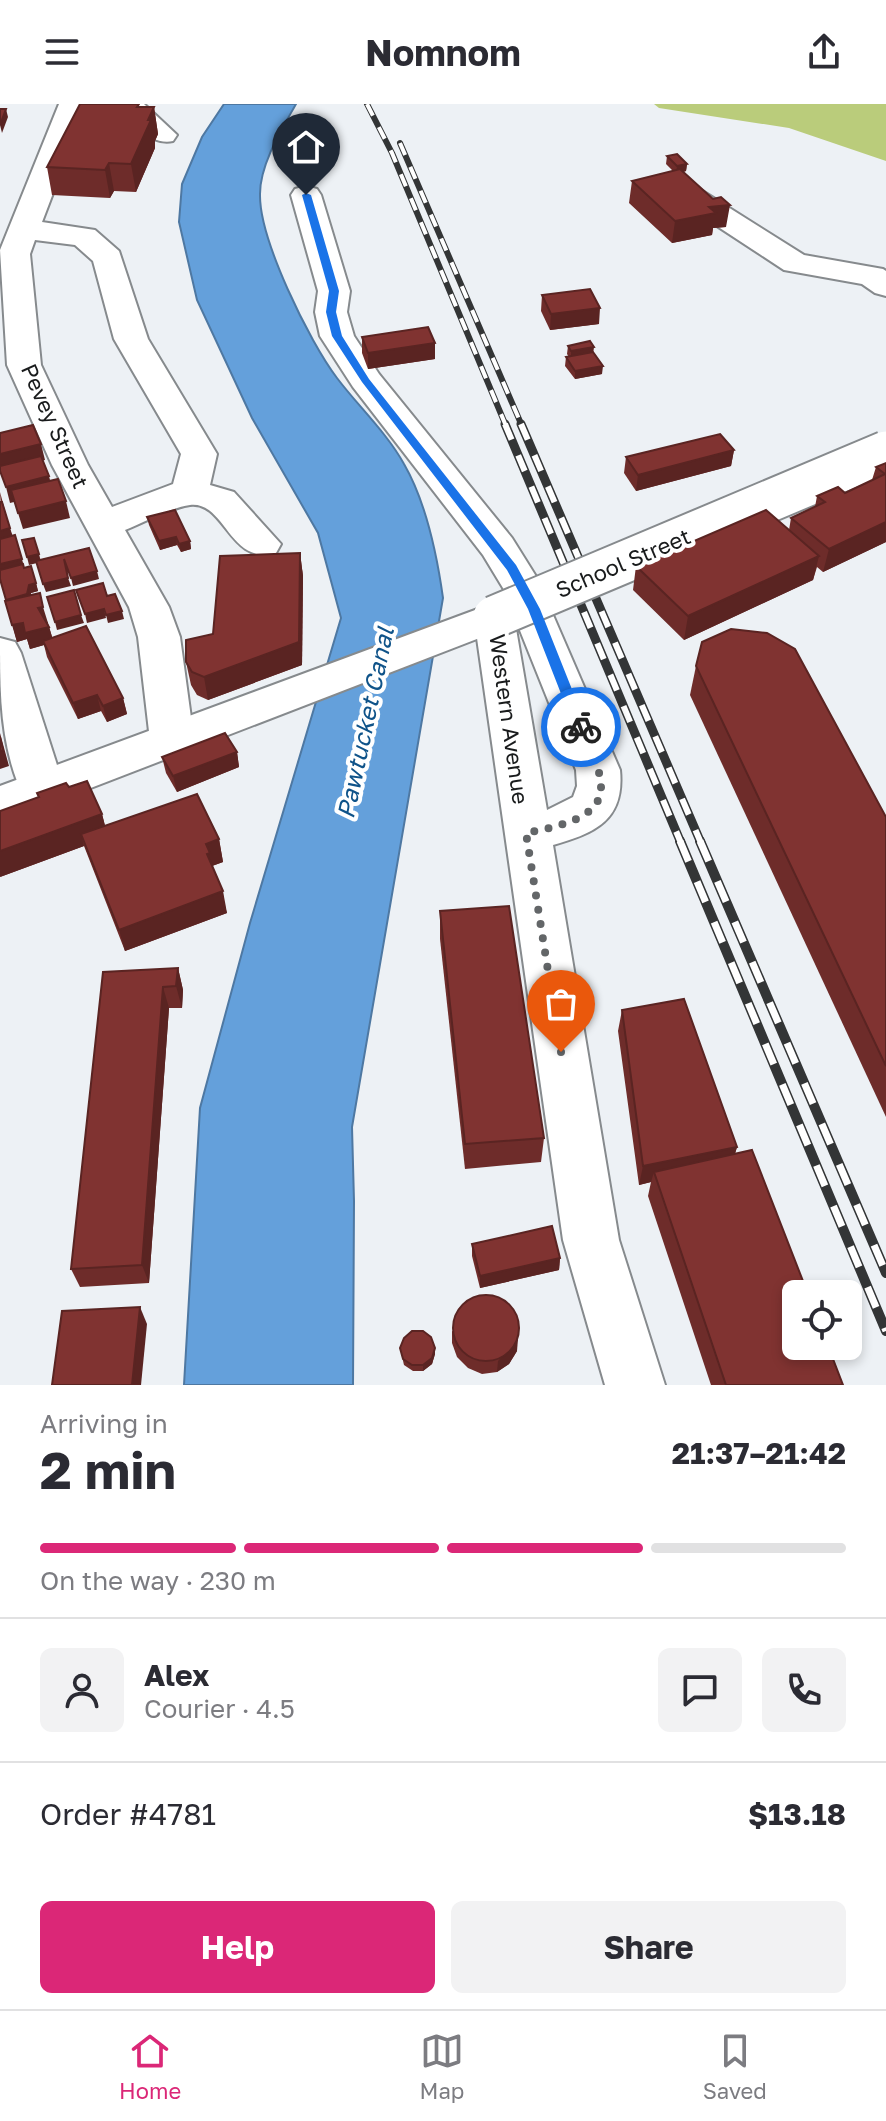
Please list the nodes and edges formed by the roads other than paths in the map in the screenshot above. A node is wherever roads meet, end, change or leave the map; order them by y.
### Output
1 (73, 104) edge
2 (127, 104) edge
3 (163, 135) dead end
4 (657, 175) edge
5 (306, 195) dead end
6 (22, 229) junction
7 (886, 286) edge
8 (12, 367) edge
9 (886, 452) edge
10 (190, 491) junction
11 (103, 524) junction
12 (262, 544) dead end
13 (494, 617) junction
14 (0, 653) edge
15 (172, 740) junction
16 (42, 790) junction
17 (0, 805) edge
18 (526, 833) junction
19 (635, 1385) edge

1 - 6 street, Pevey Street
2 - 3 street
4 - 7 street
5 - 18 street
6 - 8 street, Pevey Street
6 - 10 street
8 - 11 street, Pevey Street
9 - 13 street, School Street, bridge
10 - 11 street
10 - 12 street
11 - 15 street, Pevey Street
13 - 15 street, School Street
13 - 18 street, Western Avenue
14 - 16 street
15 - 16 street, School Street
16 - 17 street, School Street
18 - 19 street, Western Avenue

